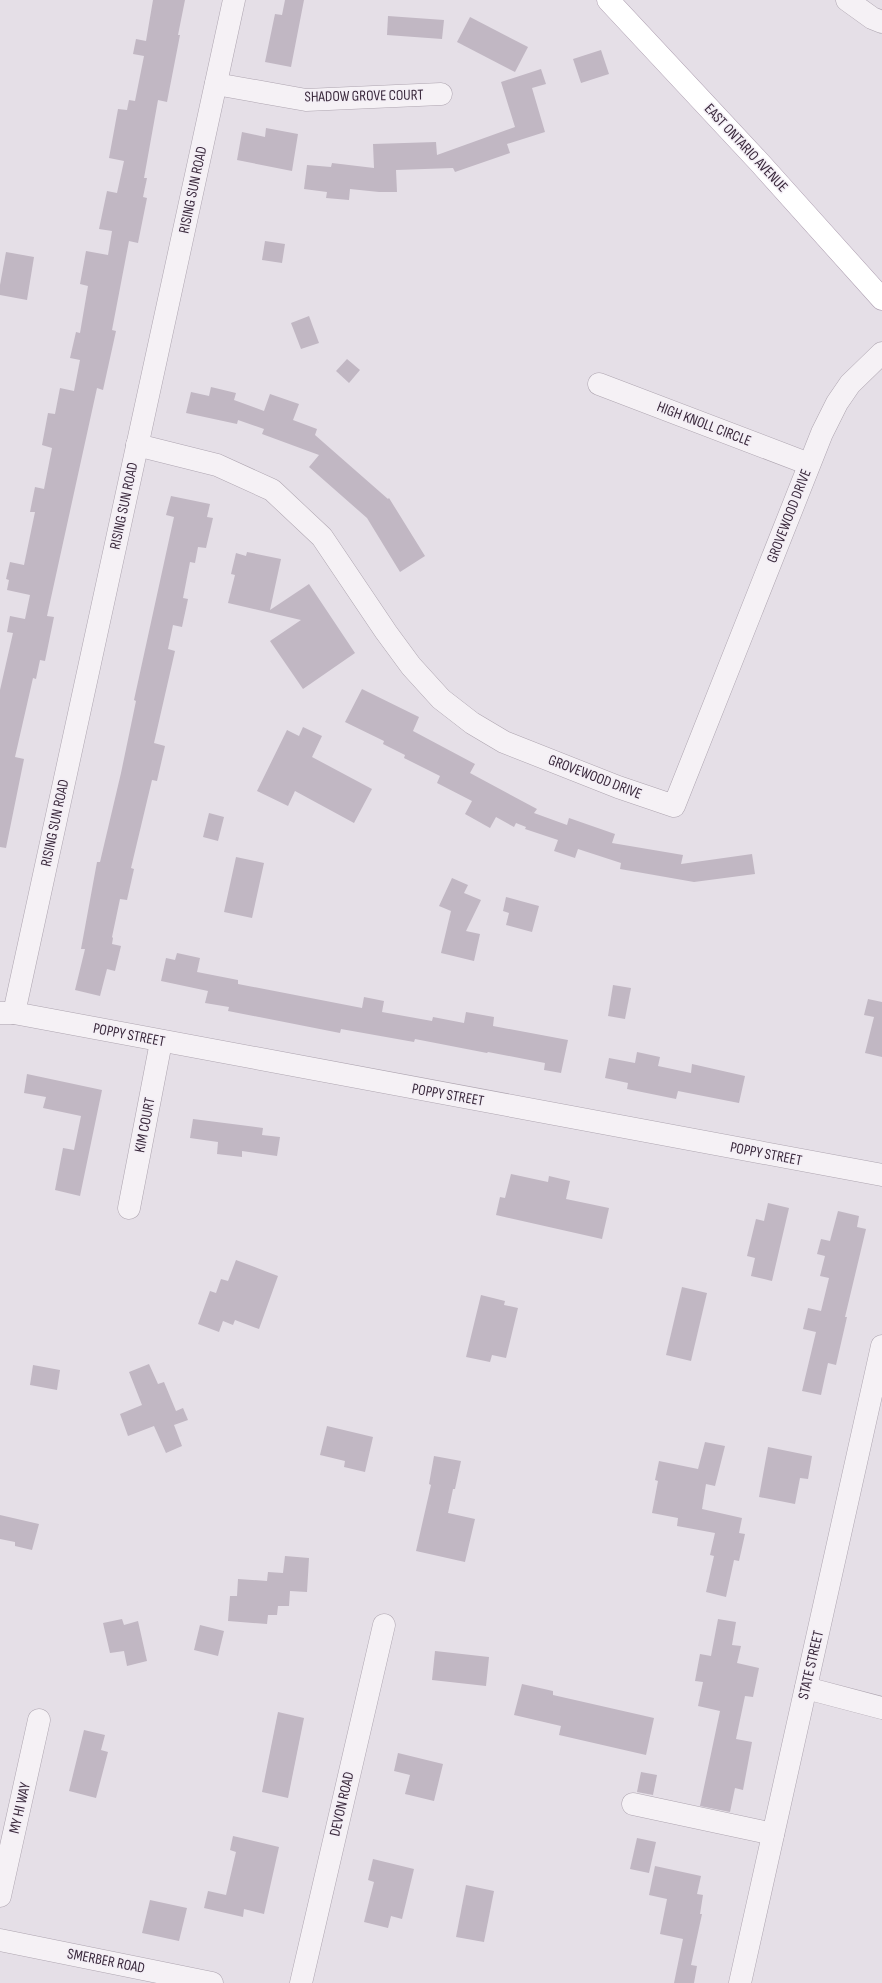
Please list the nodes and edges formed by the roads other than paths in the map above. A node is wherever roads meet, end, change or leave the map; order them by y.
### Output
1 (234, 0) edge
2 (608, 0) edge
3 (847, 0) edge
4 (882, 22) edge
5 (216, 84) junction
6 (441, 94) dead end
7 (882, 299) edge
8 (882, 353) edge
9 (598, 384) dead end
10 (137, 444) junction
11 (809, 464) junction
12 (7, 1013) edge
13 (161, 1042) junction
14 (882, 1175) edge
15 (129, 1208) dead end
16 (882, 1346) edge
17 (384, 1626) dead end
18 (806, 1688) junction
19 (882, 1708) edge
20 (40, 1720) dead end
21 (634, 1804) dead end
22 (773, 1834) junction
23 (0, 1896) edge
24 (0, 1940) edge
25 (160, 1978) edge
26 (212, 1983) edge
27 (301, 1983) edge
28 (740, 1983) edge

1 - 5 street, RISING SUN ROAD
2 - 7 main road, EAST ONTARIO AVENUE
3 - 4 street
5 - 6 street, SHADOW GROVE COURT
5 - 10 street, RISING SUN ROAD
8 - 11 street, GROVEWOOD DRIVE
9 - 11 street, HIGH KNOLL CIRCLE
10 - 11 street, GROVEWOOD DRIVE
10 - 12 street, RISING SUN ROAD
12 - 13 street, POPPY STREET
13 - 14 street, POPPY STREET
13 - 15 street, KIM COURT
16 - 18 street, STATE STREET
17 - 27 street, DEVON ROAD
18 - 19 street
18 - 22 street, STATE STREET
20 - 23 street, MY HI WAY
21 - 22 street
22 - 28 street, STATE STREET
24 - 25 street, SMERBER ROAD
25 - 26 street, SMERBER ROAD

